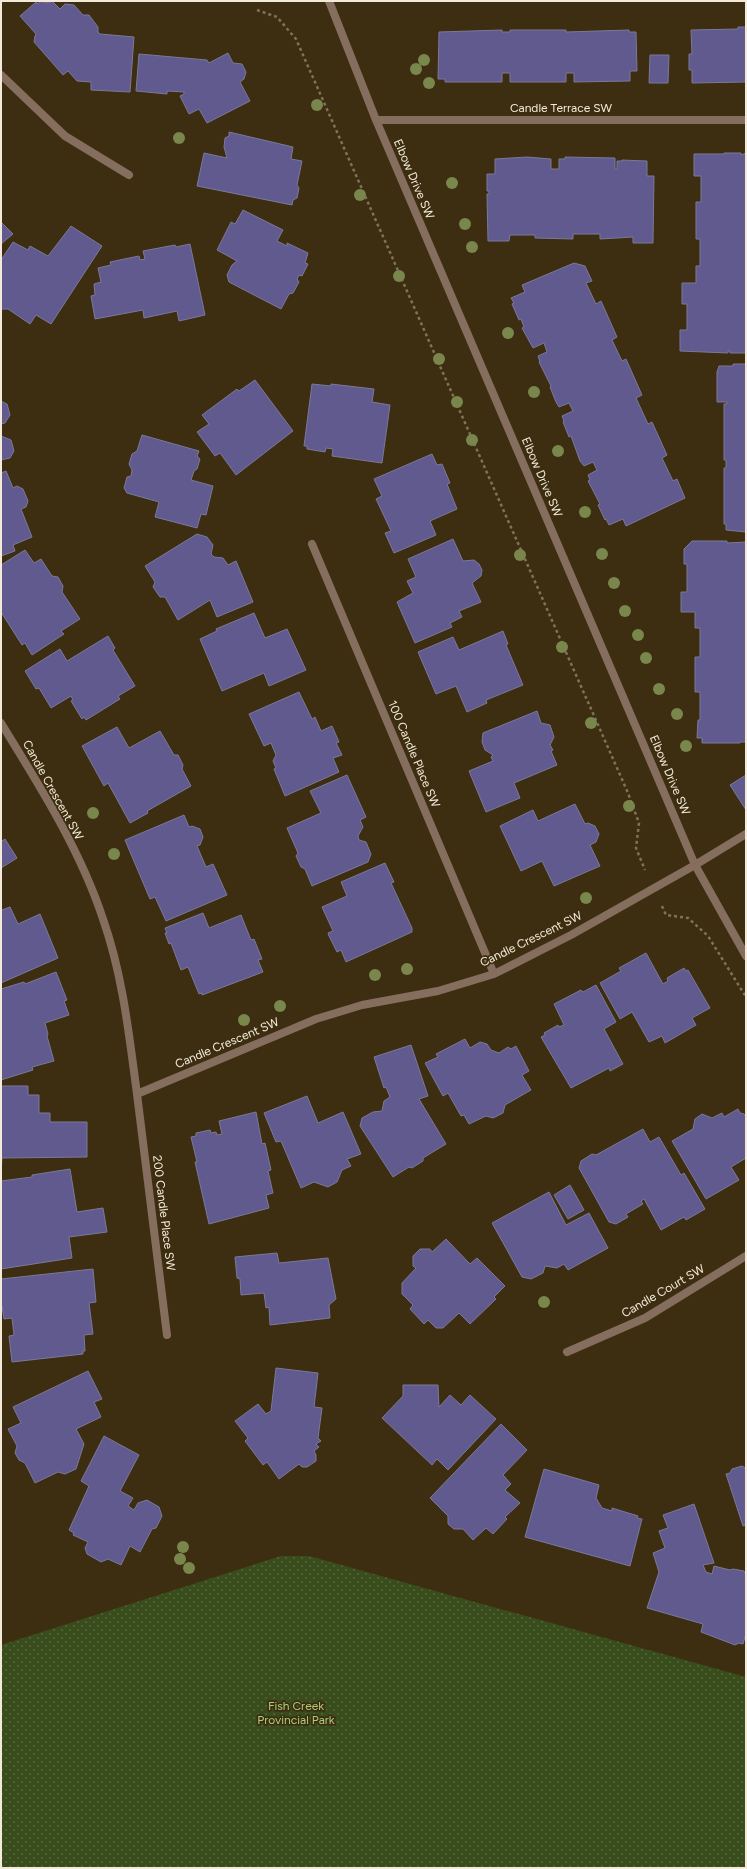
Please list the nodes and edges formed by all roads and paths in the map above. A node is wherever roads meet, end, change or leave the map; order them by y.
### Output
1 (329, 1) edge
2 (257, 10) dead end
3 (1, 75) edge
4 (376, 120) junction
5 (746, 120) edge
6 (129, 175) dead end
7 (312, 544) dead end
8 (1, 723) edge
9 (746, 834) edge
10 (695, 865) junction
11 (653, 888) junction
12 (746, 956) edge
13 (494, 974) junction
14 (746, 997) edge
15 (137, 1094) junction
16 (746, 1256) edge
17 (167, 1335) dead end
18 (567, 1352) dead end

1 - 4 street, Elbow Drive SW
2 - 11 path
3 - 6 street
4 - 5 street, Candle Terrace SW
4 - 10 street, Elbow Drive SW
7 - 13 street, 100 Candle Place SW
8 - 15 street, Candle Crescent SW
9 - 10 street
10 - 11 street, Candle Crescent SW
10 - 12 street, Elbow Drive SW
11 - 13 street, Candle Crescent SW
11 - 14 path
13 - 15 street, Candle Crescent SW
15 - 17 street, 200 Candle Place SW
16 - 18 street, Candle Court SW

